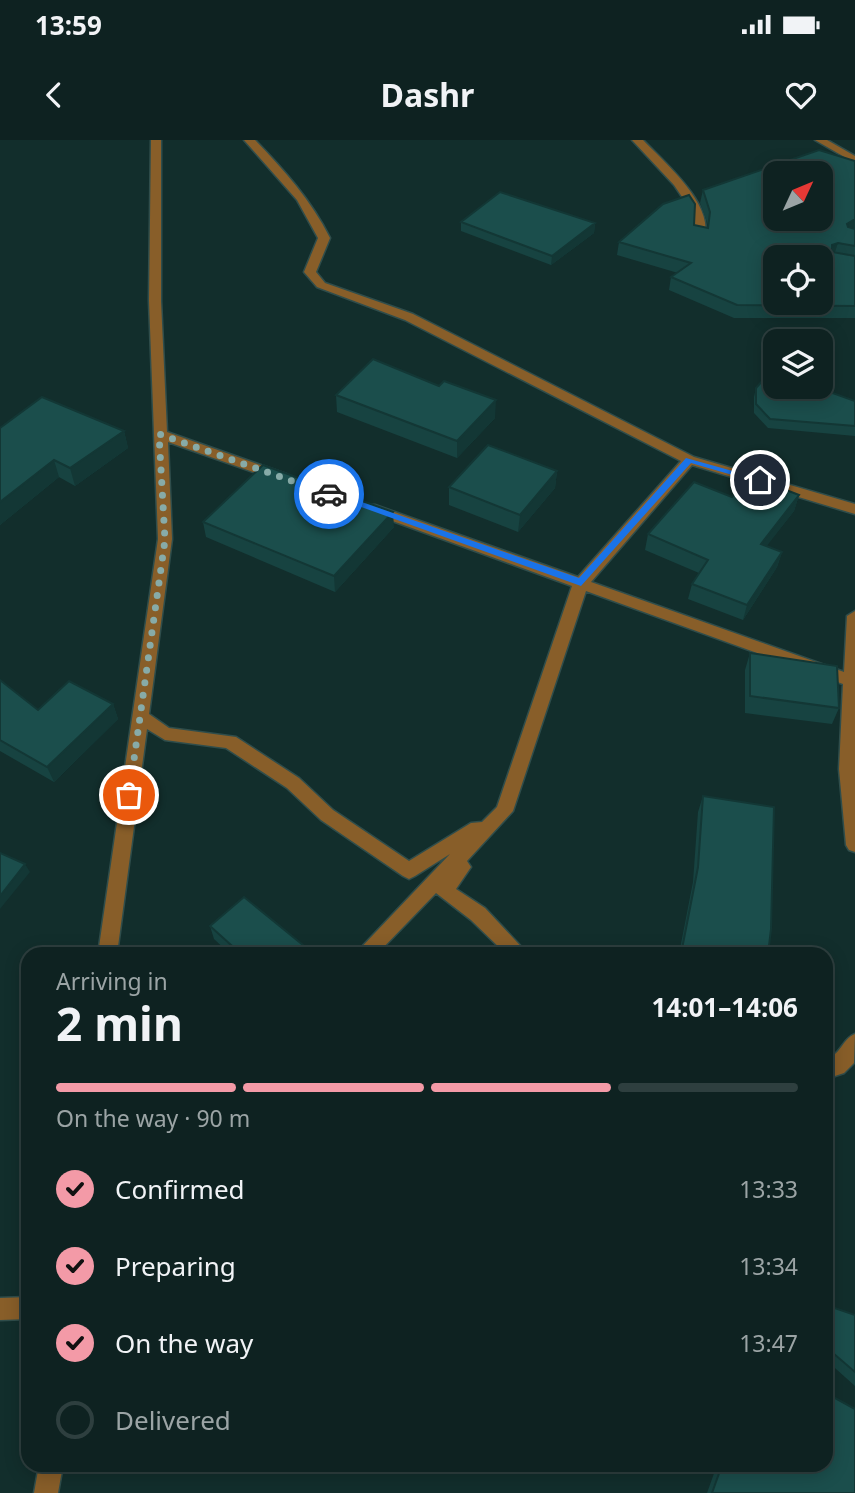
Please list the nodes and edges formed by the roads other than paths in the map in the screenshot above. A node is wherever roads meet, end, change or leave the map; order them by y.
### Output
1 (156, 140) edge
2 (249, 140) edge
3 (637, 140) edge
4 (820, 140) edge
5 (855, 160) edge
6 (700, 236) edge
7 (159, 434) junction
8 (689, 460) junction
9 (291, 480) edge
10 (357, 504) edge
11 (855, 509) edge
12 (581, 583) junction
13 (855, 616) edge
14 (850, 680) junction
15 (139, 715) junction
16 (504, 811) junction
17 (855, 845) edge
18 (108, 947) edge
19 (371, 947) edge
20 (512, 947) edge
21 (855, 1043) edge
22 (833, 1068) edge
23 (21, 1308) edge
24 (0, 1309) edge
25 (50, 1472) edge
26 (46, 1493) edge

1 - 7 street
2 - 8 street
3 - 6 street
4 - 5 street
7 - 9 street
7 - 15 street
8 - 11 street
8 - 12 street
10 - 12 street
12 - 14 street
12 - 16 street
13 - 14 street
14 - 17 street
15 - 16 street
15 - 18 street
16 - 19 street
16 - 20 street
21 - 22 street
23 - 24 street
25 - 26 street

